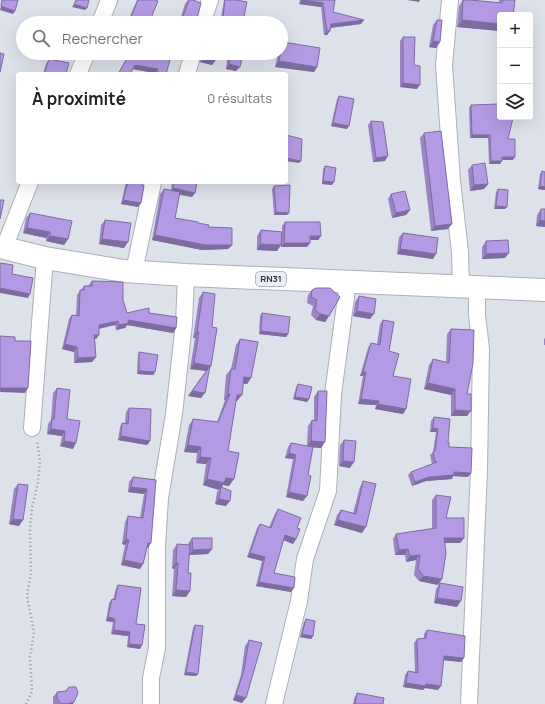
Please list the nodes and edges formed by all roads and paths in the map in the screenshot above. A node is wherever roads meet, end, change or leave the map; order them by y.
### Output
1 (109, 0) edge
2 (210, 0) edge
3 (450, 0) edge
4 (103, 16) edge
5 (204, 16) edge
6 (84, 60) edge
7 (191, 60) edge
8 (79, 72) edge
9 (188, 72) edge
10 (29, 184) edge
11 (153, 184) edge
12 (2, 248) edge
13 (45, 258) junction
14 (134, 271) junction
15 (186, 275) junction
16 (348, 282) junction
17 (469, 286) junction
18 (545, 290) edge
19 (32, 428) joint
20 (26, 704) edge
21 (151, 704) edge
22 (274, 704) edge
23 (469, 704) edge

1 - 4 street
2 - 5 street
3 - 17 street
6 - 8 street
7 - 9 street
10 - 12 street
11 - 14 street
12 - 13 main road, RN31
13 - 14 main road, RN31
13 - 19 street
14 - 15 main road, RN31
15 - 16 main road, RN31
15 - 21 street
16 - 17 main road, RN31
16 - 22 street
17 - 18 main road, RN31
17 - 23 street
19 - 20 path

